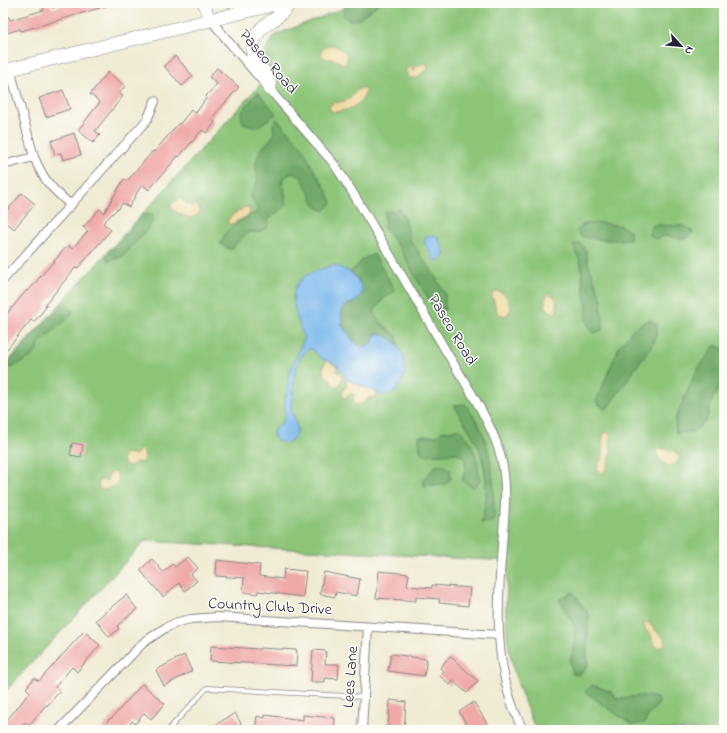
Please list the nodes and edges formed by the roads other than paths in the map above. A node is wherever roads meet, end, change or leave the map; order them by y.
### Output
1 (202, 3) edge
2 (280, 3) edge
3 (290, 3) edge
4 (211, 20) junction
5 (7, 70) edge
6 (270, 89) junction
7 (155, 101) dead end
8 (34, 157) junction
9 (3, 165) edge
10 (71, 205) junction
11 (3, 280) edge
12 (368, 626) junction
13 (499, 635) junction
14 (364, 697) junction
15 (59, 730) edge
16 (168, 730) edge
17 (362, 730) edge
18 (523, 730) edge

1 - 4 street, Paseo Road
2 - 4 main road
3 - 6 main road
4 - 5 main road
4 - 6 street, Paseo Road
5 - 8 street
6 - 13 street, Paseo Road
7 - 10 street
8 - 9 street
8 - 10 street
10 - 11 street
12 - 13 street, Country Club Drive
12 - 14 street, Lees Lane
12 - 15 street, Country Club Drive
13 - 18 street, Paseo Road
14 - 16 lane
14 - 17 street, Lees Lane

